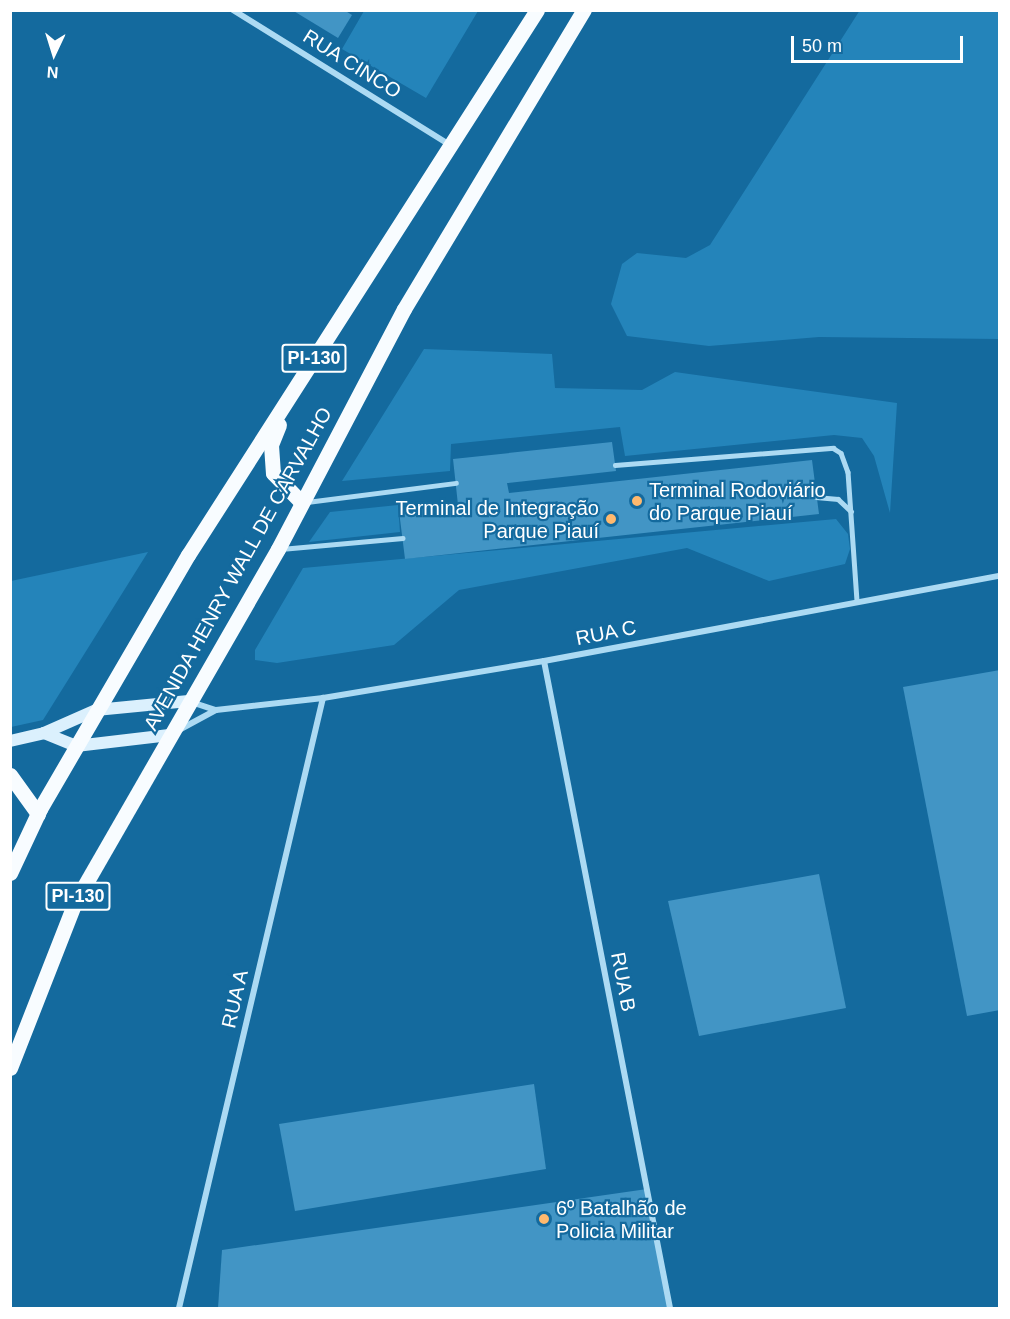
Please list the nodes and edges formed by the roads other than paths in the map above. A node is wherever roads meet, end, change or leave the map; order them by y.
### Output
1 (233, 10) edge
2 (537, 10) edge
3 (585, 10) edge
4 (453, 147) junction
5 (302, 376) junction
6 (615, 465) dead end
7 (456, 483) dead end
8 (816, 497) dead end
9 (302, 502) junction
10 (851, 512) junction
11 (403, 538) dead end
12 (278, 549) junction
13 (999, 576) edge
14 (857, 602) junction
15 (544, 661) junction
16 (323, 698) junction
17 (189, 702) junction
18 (96, 710) junction
19 (216, 710) junction
20 (44, 733) junction
21 (169, 735) junction
22 (10, 741) edge
23 (76, 746) junction
24 (10, 775) edge
25 (38, 814) junction
26 (10, 873) edge
27 (10, 1068) edge
28 (180, 1308) edge
29 (670, 1308) edge

1 - 4 street, RUA CINCO
2 - 4 main road, AVENIDA HENRY WALL DE CARVALHO / PI-130
3 - 9 main road, AVENIDA HENRY WALL DE CARVALHO / PI-130
4 - 5 main road, AVENIDA HENRY WALL DE CARVALHO / PI-130
5 - 9 main road
5 - 18 main road, AVENIDA HENRY WALL DE CARVALHO / PI-130
6 - 10 lane
7 - 9 lane
8 - 10 lane
9 - 12 main road, AVENIDA HENRY WALL DE CARVALHO / PI-130
10 - 14 lane
11 - 12 lane
12 - 17 main road, AVENIDA HENRY WALL DE CARVALHO / PI-130
13 - 14 street, RUA C
14 - 15 street, RUA C
15 - 16 street, RUA C
15 - 29 street, RUA B
16 - 19 street, RUA C
16 - 28 street, RUA A
17 - 18 street
17 - 19 street, RUA C
17 - 21 main road, AVENIDA HENRY WALL DE CARVALHO / PI-130
18 - 20 street
18 - 23 main road, AVENIDA HENRY WALL DE CARVALHO / PI-130
19 - 21 street, RUA C
20 - 22 street
20 - 23 street
21 - 23 street
21 - 27 main road, AVENIDA HENRY WALL DE CARVALHO / PI-130
23 - 25 main road, AVENIDA HENRY WALL DE CARVALHO / PI-130
24 - 25 main road
25 - 26 main road, AVENIDA HENRY WALL DE CARVALHO / PI-130

